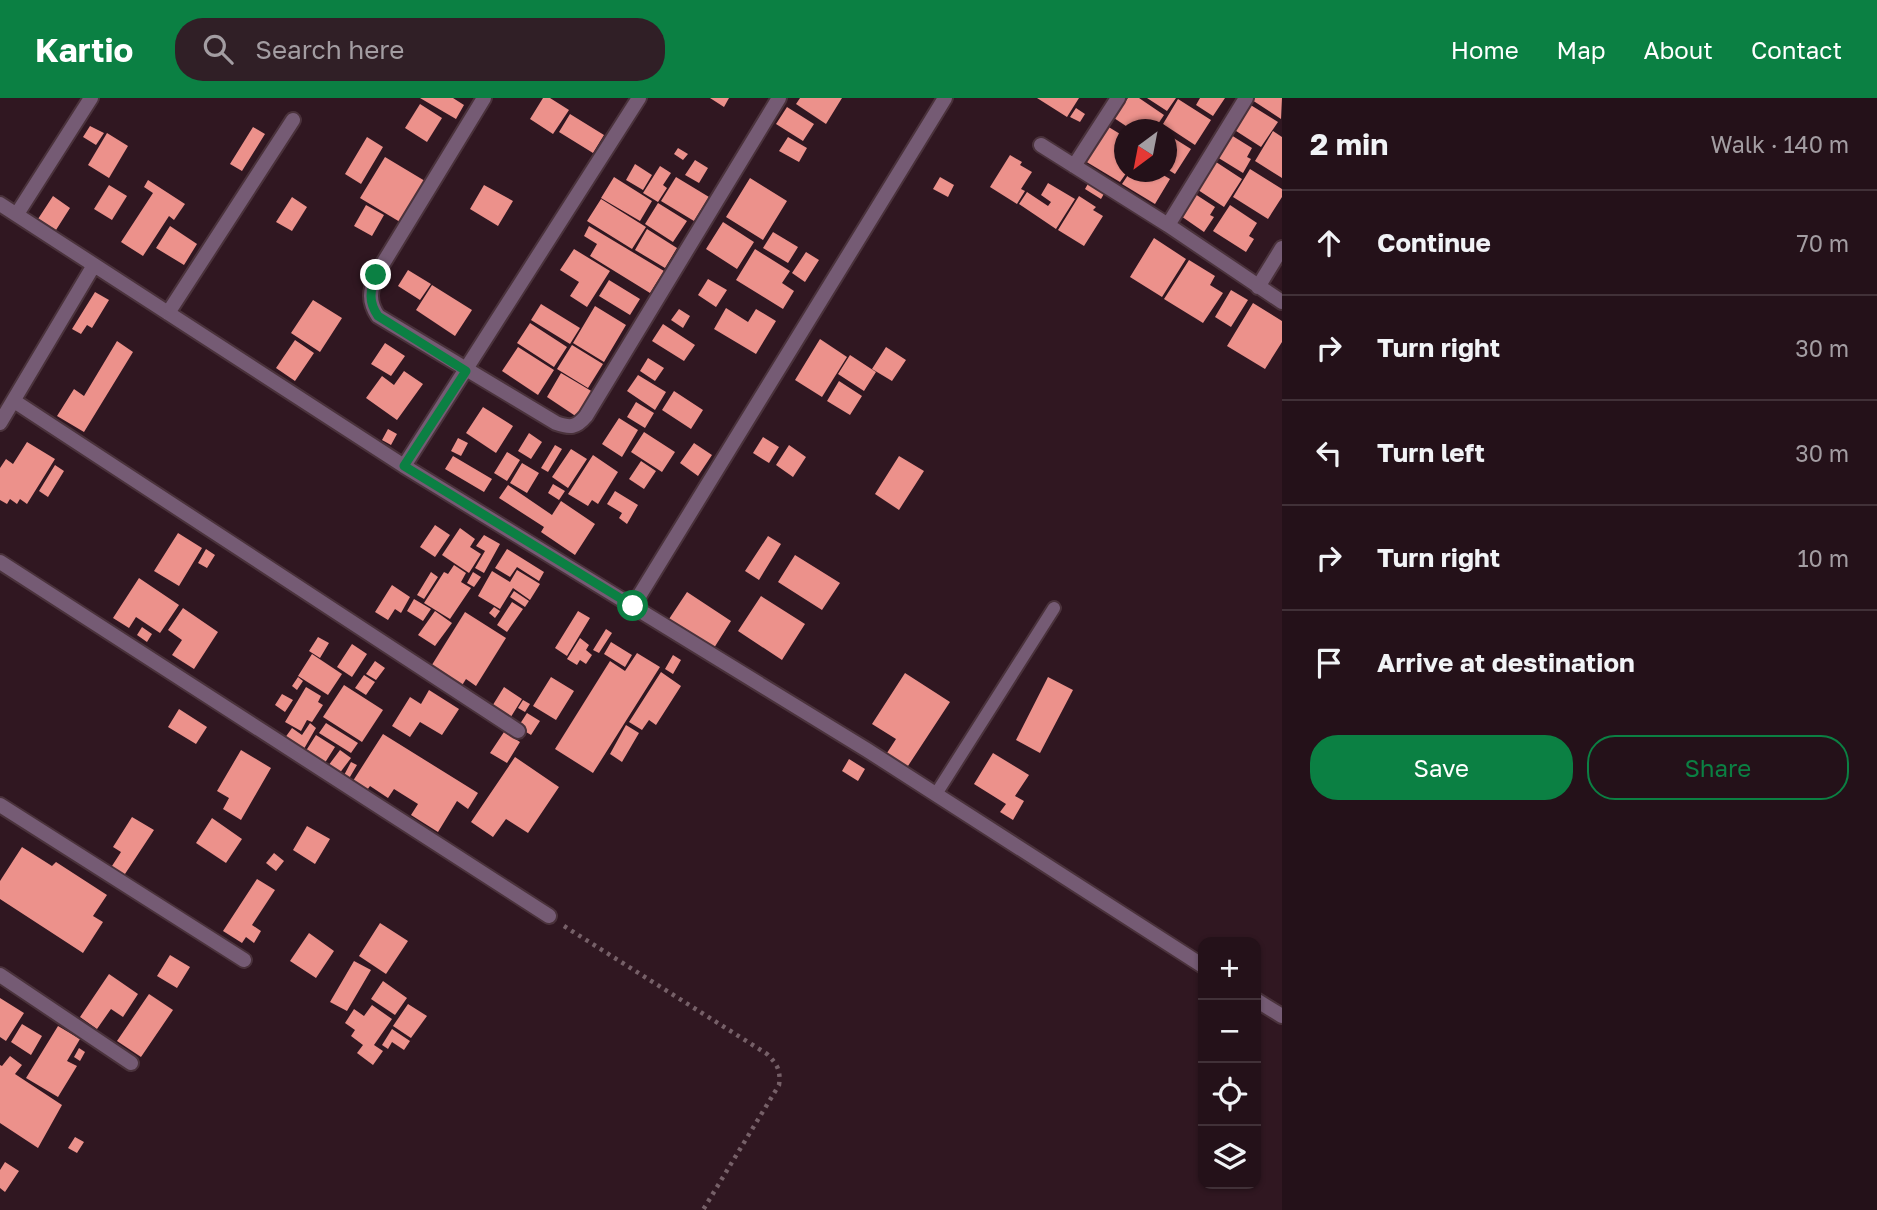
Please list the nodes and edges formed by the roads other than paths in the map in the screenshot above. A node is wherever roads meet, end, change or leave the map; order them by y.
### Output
1 (91, 98) edge
2 (484, 98) edge
3 (639, 98) edge
4 (779, 98) edge
5 (945, 98) edge
6 (1118, 98) edge
7 (1246, 98) edge
8 (293, 120) dead end
9 (1041, 145) dead end
10 (1074, 166) junction
11 (0, 204) edge
12 (17, 214) junction
13 (1168, 225) junction
14 (1282, 248) edge
15 (94, 265) junction
16 (1258, 287) junction
17 (1282, 302) edge
18 (168, 313) junction
19 (466, 371) junction
20 (14, 401) junction
21 (0, 423) edge
22 (404, 466) junction
23 (0, 562) edge
24 (633, 606) junction
25 (1054, 608) dead end
26 (518, 731) dead end
27 (936, 794) junction
28 (0, 805) edge
29 (549, 916) road end
30 (244, 960) dead end
31 (1198, 963) edge
32 (0, 975) edge
33 (1261, 1003) edge
34 (1282, 1016) edge
35 (131, 1063) dead end

1 - 12 street
2 - 19 street
3 - 19 street
4 - 19 street
5 - 24 street
6 - 10 street
7 - 13 street
8 - 18 street
9 - 10 street
10 - 13 street
11 - 12 street
12 - 15 street
13 - 16 street
14 - 16 street
15 - 18 street
15 - 20 street
16 - 17 street
18 - 22 street
19 - 22 street
20 - 21 street
20 - 26 street
22 - 24 street
23 - 29 street
24 - 27 street
25 - 27 lane
27 - 31 street
28 - 30 street
32 - 35 street
33 - 34 street

